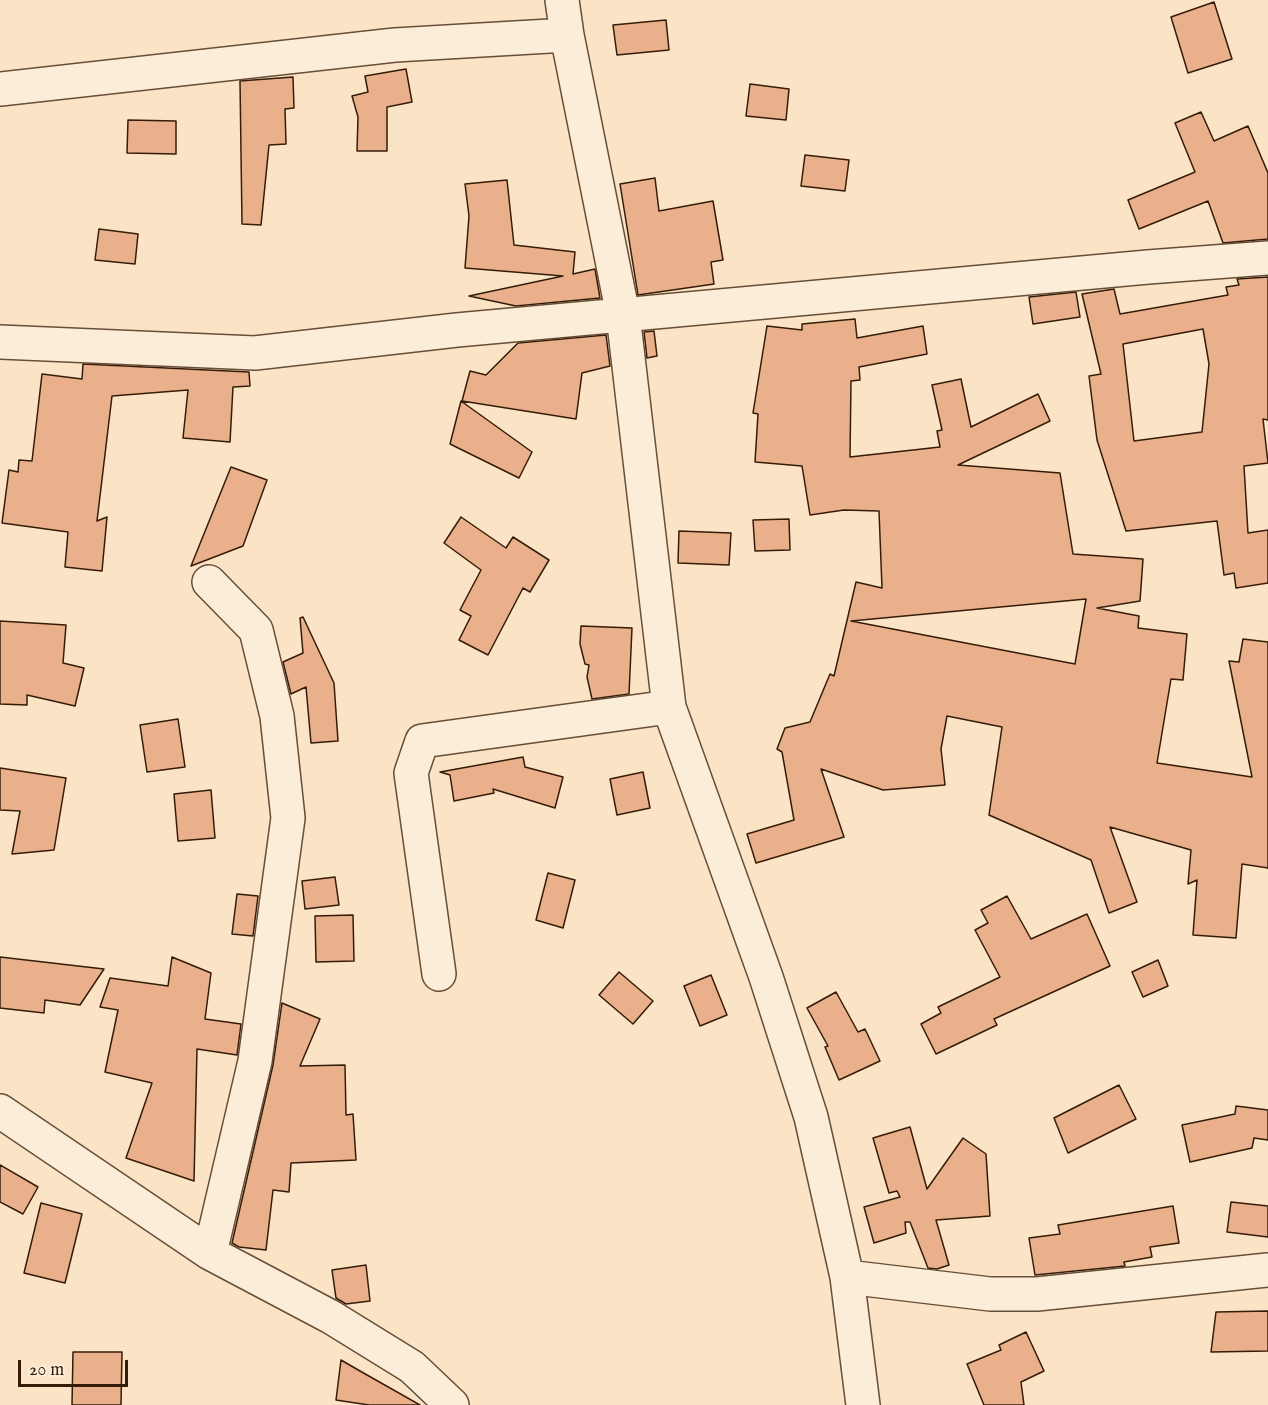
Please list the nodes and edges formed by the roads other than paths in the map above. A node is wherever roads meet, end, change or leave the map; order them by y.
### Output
1 (562, 0) edge
2 (567, 35) junction
3 (0, 89) edge
4 (1268, 258) edge
5 (623, 315) junction
6 (0, 342) edge
7 (210, 582) dead end
8 (669, 707) junction
9 (439, 974) dead end
10 (0, 1111) edge
11 (210, 1253) junction
12 (1268, 1270) edge
13 (847, 1277) junction
14 (452, 1405) edge
15 (863, 1405) edge

1 - 2 street
2 - 3 street
2 - 5 street
4 - 5 street
5 - 6 street
5 - 8 street
7 - 11 street
8 - 9 street
8 - 13 street
10 - 11 street
11 - 14 street
12 - 13 street
13 - 15 street

